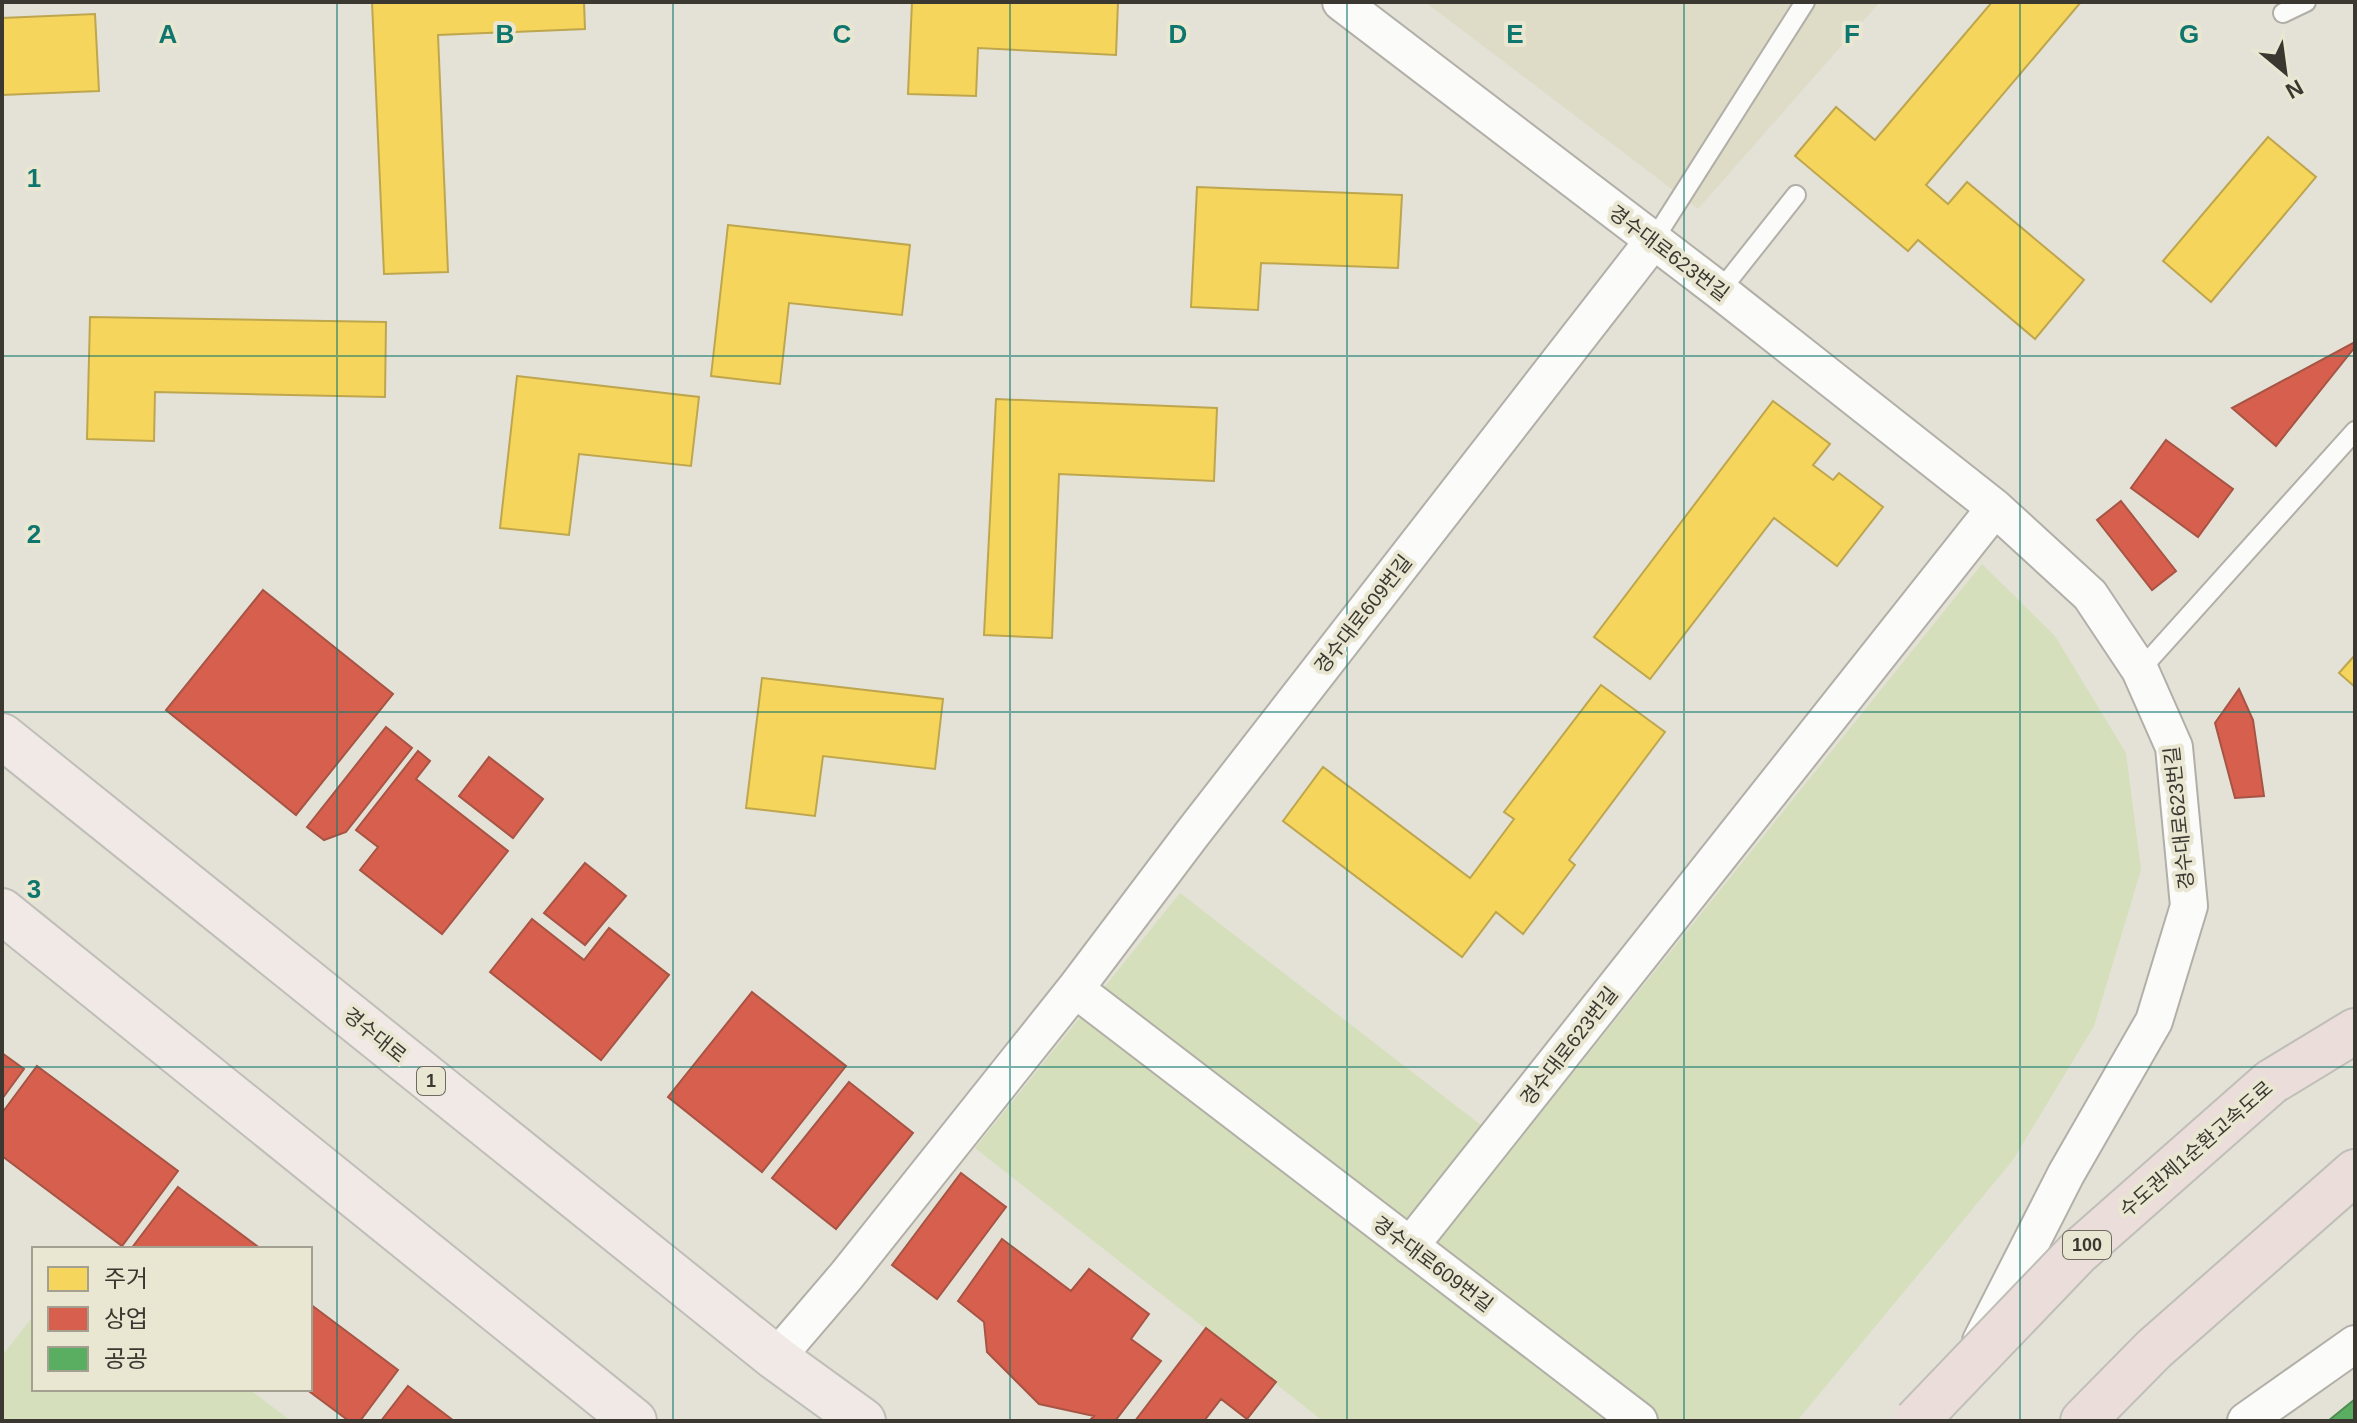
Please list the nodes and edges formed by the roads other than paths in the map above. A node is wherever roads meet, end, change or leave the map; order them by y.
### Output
1 (1341, 2) edge
2 (1805, 2) edge
3 (2306, 2) edge
4 (2283, 13) dead end
5 (1796, 195) dead end
6 (1653, 241) junction
7 (1720, 291) junction
8 (2355, 431) edge
9 (1995, 508) junction
10 (2140, 670) junction
11 (2, 736) edge
12 (2, 911) edge
13 (1075, 989) junction
14 (2355, 1031) edge
15 (2355, 1172) edge
16 (1410, 1246) junction
17 (2355, 1344) edge
18 (776, 1358) junction
19 (634, 1421) edge
20 (863, 1421) edge
21 (1639, 1421) edge
22 (1916, 1421) edge
23 (1940, 1421) edge
24 (2083, 1421) edge
25 (2246, 1421) edge

1 - 6 street, 경수대로623번길
2 - 6 lane
3 - 4 lane
5 - 7 lane
6 - 7 street, 경수대로623번길
6 - 13 street, 경수대로609번길
7 - 9 street, 경수대로623번길
8 - 10 lane
9 - 10 street, 경수대로623번길
9 - 16 street, 경수대로623번길
10 - 23 street, 경수대로623번길
11 - 18 main road, 경수대로 / 1
12 - 19 main road
13 - 16 street, 경수대로609번길
13 - 18 street, 경수대로609번길
14 - 22 highway, 수도권제1순환고속도로 / 100, bridge
15 - 24 highway
16 - 21 street, 경수대로609번길
17 - 25 street
18 - 20 main road, 경수대로 / 1

